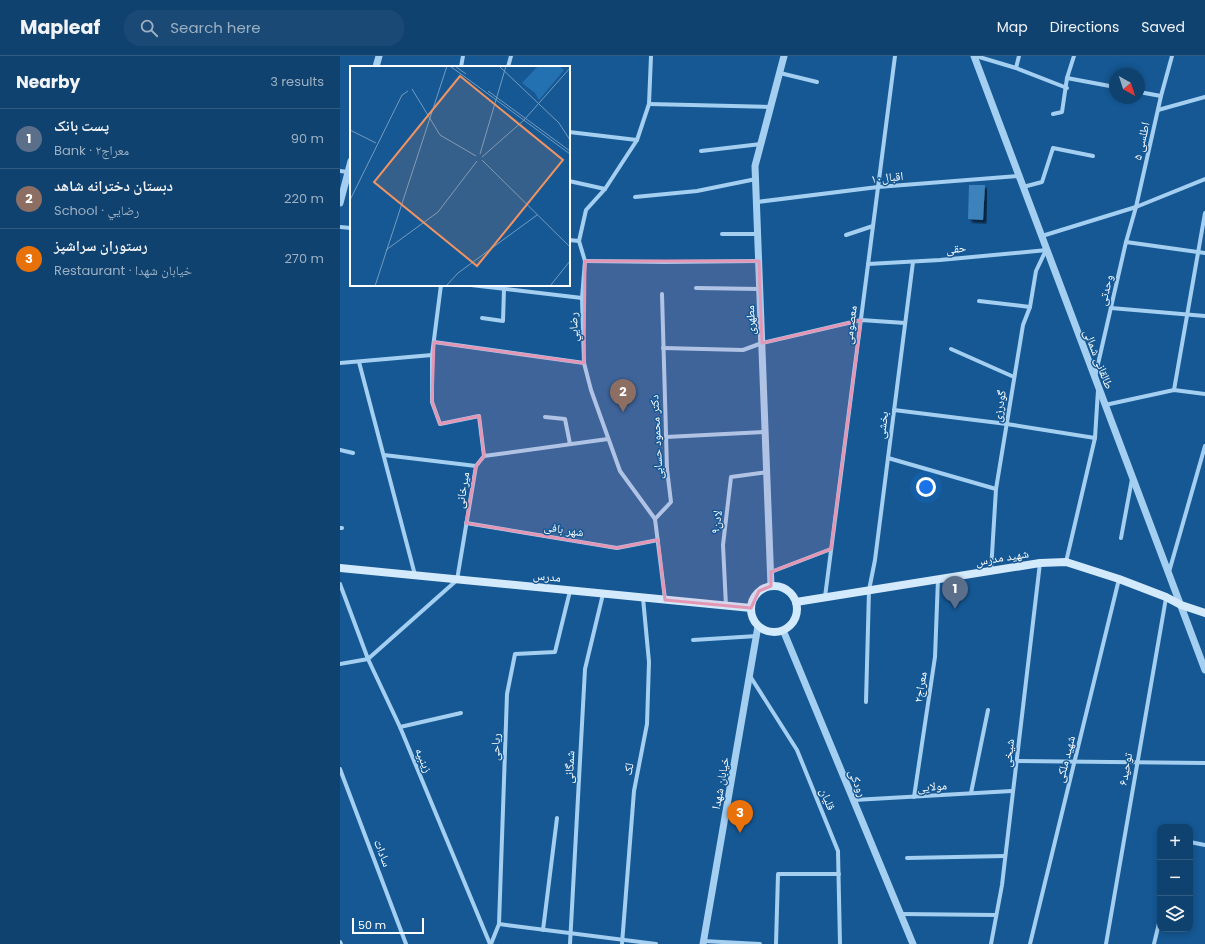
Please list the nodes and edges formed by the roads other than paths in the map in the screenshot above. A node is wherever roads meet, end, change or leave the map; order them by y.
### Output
1 (379, 56) edge
2 (464, 56) edge
3 (511, 56) edge
4 (651, 56) edge
5 (784, 56) edge
6 (895, 56) edge
7 (975, 56) edge
8 (1019, 56) edge
9 (1074, 56) edge
10 (1172, 56) edge
11 (376, 66) edge
12 (461, 66) edge
13 (508, 66) edge
14 (1016, 68) junction
15 (780, 73) junction
16 (1067, 78) junction
17 (817, 82) dead end
18 (1109, 86) edge
19 (1067, 88) junction
20 (1145, 93) edge
21 (1161, 96) junction
22 (1205, 97) edge
23 (649, 104) junction
24 (771, 107) junction
25 (1158, 110) junction
26 (1052, 114) dead end
27 (570, 132) edge
28 (637, 140) junction
29 (761, 144) junction
30 (702, 151) dead end
31 (1093, 156) dead end
32 (350, 165) edge
33 (340, 171) edge
34 (348, 172) junction
35 (1019, 176) junction
36 (756, 179) junction
37 (1205, 179) edge
38 (570, 181) edge
39 (878, 187) junction
40 (1023, 187) junction
41 (606, 189) junction
42 (635, 197) dead end
43 (756, 202) junction
44 (340, 203) edge
45 (1136, 207) junction
46 (1205, 213) edge
47 (873, 226) junction
48 (340, 227) edge
49 (350, 228) edge
50 (722, 234) dead end
51 (758, 234) junction
52 (846, 235) dead end
53 (1042, 236) junction
54 (570, 240) edge
55 (579, 241) junction
56 (1126, 242) junction
57 (1047, 250) junction
58 (1198, 253) junction
59 (1205, 253) edge
60 (584, 261) junction
61 (759, 261) junction
62 (913, 262) junction
63 (868, 264) junction
64 (441, 286) edge
65 (479, 286) edge
66 (696, 288) dead end
67 (504, 289) junction
68 (760, 289) junction
69 (662, 294) dead end
70 (582, 298) junction
71 (979, 301) dead end
72 (1030, 307) junction
73 (1111, 308) junction
74 (1187, 315) junction
75 (1205, 316) edge
76 (482, 318) dead end
77 (861, 320) junction
78 (905, 323) junction
79 (434, 342) junction
80 (762, 343) junction
81 (663, 348) junction
82 (951, 349) dead end
83 (432, 355) junction
84 (359, 362) junction
85 (340, 363) edge
86 (584, 363) junction
87 (1014, 377) junction
88 (1095, 379) junction
89 (1098, 387) junction
90 (1174, 390) junction
91 (1205, 394) edge
92 (1105, 406) junction
93 (894, 410) junction
94 (545, 417) dead end
95 (1007, 424) junction
96 (765, 432) junction
97 (666, 437) junction
98 (1095, 438) junction
99 (608, 439) junction
100 (570, 444) junction
101 (1205, 446) edge
102 (340, 450) edge
103 (353, 453) dead end
104 (384, 456) junction
105 (484, 456) junction
106 (888, 458) junction
107 (476, 466) junction
108 (767, 472) junction
109 (1132, 477) junction
110 (996, 489) junction
111 (655, 519) junction
112 (466, 523) junction
113 (1121, 538) dead end
114 (658, 540) junction
115 (831, 549) junction
116 (1066, 562) junction
117 (1040, 563) junction
118 (340, 568) edge
119 (992, 571) junction
120 (770, 572) junction
121 (1169, 575) junction
122 (416, 576) junction
123 (938, 579) junction
124 (1119, 579) junction
125 (457, 580) junction
126 (340, 584) edge
127 (771, 586) junction
128 (869, 590) junction
129 (570, 591) junction
130 (603, 594) junction
131 (825, 597) junction
132 (1166, 597) junction
133 (643, 598) junction
134 (666, 600) junction
135 (796, 602) junction
136 (1181, 605) junction
137 (726, 606) junction
138 (751, 608) junction
139 (1205, 613) edge
140 (758, 626) junction
141 (783, 630) junction
142 (757, 636) junction
143 (693, 640) dead end
144 (368, 659) junction
145 (340, 664) edge
146 (1205, 670) edge
147 (750, 676) junction
148 (866, 702) dead end
149 (988, 710) dead end
150 (461, 713) dead end
151 (400, 727) junction
152 (1017, 761) junction
153 (1075, 762) junction
154 (1136, 762) junction
155 (1205, 763) edge
156 (340, 769) edge
157 (1012, 791) junction
158 (971, 793) junction
159 (914, 797) junction
160 (854, 800) junction
161 (557, 818) dead end
162 (1193, 843) edge
163 (1205, 845) edge
164 (1005, 856) junction
165 (907, 858) dead end
166 (839, 874) junction
167 (900, 914) junction
168 (996, 915) junction
169 (499, 924) junction
170 (543, 930) junction
171 (1157, 932) edge
172 (570, 933) junction
173 (622, 942) edge
174 (703, 943) edge
175 (406, 944) edge
176 (490, 944) edge
177 (570, 944) edge
178 (656, 944) edge
179 (760, 944) edge
180 (776, 944) edge
181 (840, 944) edge
182 (913, 944) edge
183 (991, 944) edge
184 (1030, 944) edge
185 (1106, 944) edge
186 (1154, 944) edge

1 - 11 street
2 - 12 street
3 - 13 street
4 - 23 street, رضایي
5 - 15 street, مطهری
6 - 39 street, معصومی
7 - 14 street
7 - 35 street, طالقانی شمالی
8 - 14 street
9 - 16 street
10 - 21 street, اطلسی ۵
14 - 19 street
15 - 17 street
15 - 24 street, مطهری
16 - 18 street
16 - 19 street
19 - 26 street
20 - 21 street
21 - 25 street, اطلسی ۵
22 - 25 street
23 - 24 street
23 - 28 street, رضایي
24 - 29 street, مطهری
25 - 45 street, اطلسی ۵
27 - 28 street
28 - 41 street, رضایي
29 - 30 street
29 - 36 street, مطهری
31 - 40 street
32 - 34 street
33 - 34 street
34 - 44 street
35 - 39 street, اقبال۱۰
35 - 40 street, طالقانی شمالی
36 - 42 street
36 - 43 street, مطهری
37 - 45 street
38 - 41 street
39 - 43 street, اقبال۱۰
39 - 47 street, معصومی
40 - 53 street, طالقانی شمالی
41 - 55 street, رضایي
43 - 51 street, مطهری
45 - 53 street
45 - 56 street, وحدتی
46 - 58 street
47 - 52 street
47 - 63 street, معصومی
48 - 49 street
50 - 51 street
51 - 61 street, مطهری
53 - 57 street, طالقانی شمالی
54 - 55 street
55 - 60 street, رضایي
56 - 58 street
56 - 73 street, وحدتی
57 - 62 street, حقی
57 - 72 street, گودرزی
57 - 88 street, طالقانی شمالی
58 - 59 street
58 - 74 street
60 - 61 street
60 - 70 street, رضایي
61 - 68 street, مطهری
62 - 63 street, حقی
62 - 78 street, بخشی
63 - 77 street, معصومی
64 - 79 street
65 - 67 street
66 - 68 street
67 - 70 street
67 - 76 street
68 - 80 street, مطهری
69 - 81 street, دکتر محمود حسابی
70 - 86 street, رضایي
71 - 72 street
72 - 87 street, گودرزی
73 - 74 street
73 - 88 street, وحدتی
74 - 75 street
74 - 90 street
77 - 78 street
77 - 80 street
77 - 115 street, معصومی
78 - 93 street, بخشی
79 - 83 street
79 - 86 street
80 - 81 street
80 - 96 street, مطهری
81 - 97 street, دکتر محمود حسابی
82 - 87 street
83 - 84 street
83 - 105 street
84 - 85 street
84 - 104 street
86 - 99 street, رضایي
87 - 95 street, گودرزی
88 - 89 street, طالقانی شمالی
89 - 92 street, طالقانی شمالی
89 - 98 street
90 - 91 street
90 - 92 street
92 - 109 street, طالقانی شمالی
93 - 95 street
93 - 106 street, بخشی
94 - 100 street
95 - 98 street
95 - 110 street, گودرزی
96 - 97 street
96 - 108 street, مطهری
97 - 111 street, دکتر محمود حسابی
98 - 116 street
99 - 100 street
99 - 111 street, رضایي
100 - 105 street
101 - 121 street
102 - 103 street
104 - 107 street
104 - 122 street
105 - 107 street, میرخانی
106 - 110 street
106 - 128 street, بخشی
107 - 112 street, میرخانی
108 - 120 street, مطهری
108 - 137 street, لادن۹
109 - 113 street
109 - 121 street, طالقانی شمالی
110 - 119 street, گودرزی
111 - 114 street, رضایي
112 - 114 street, شهر بافی
112 - 125 street, میرخانی
114 - 134 street, رضایي
115 - 120 street
115 - 131 street, معصومی
116 - 117 main road, شهید مدرس
116 - 124 main road, شهید مدرس
117 - 119 main road, شهید مدرس
117 - 152 street, شیخی
118 - 122 main road, مدرس
119 - 123 main road, شهید مدرس
120 - 127 street, مطهری
121 - 136 street, طالقانی شمالی
122 - 125 main road, مدرس
123 - 128 main road, شهید مدرس
123 - 159 street, معراج۲
124 - 132 main road, شهید مدرس
124 - 153 street, شهید ملکی
125 - 129 main road, مدرس
125 - 144 street
126 - 144 street, زینبیه
127 - 135 main road
127 - 138 main road
128 - 131 main road, شهید مدرس
128 - 148 street, بخشی
129 - 130 main road, مدرس
129 - 169 street, ریاحی
130 - 133 main road, مدرس
130 - 172 street, شمگانی
131 - 135 main road, شهید مدرس
132 - 136 main road, شهید مدرس
132 - 154 street, توحید۶
133 - 134 main road, مدرس
133 - 173 street, لک
134 - 137 main road, مدرس
135 - 141 main road
136 - 139 main road, شهید مدرس
136 - 146 street, طالقانی شمالی
137 - 138 main road, مدرس
138 - 140 main road
140 - 141 main road
140 - 142 street, خیابان شهدا
141 - 160 street, رودکی
142 - 143 street
142 - 147 street, خیابان شهدا
144 - 145 street
144 - 151 street, زینبیه
147 - 166 street, قلیان
147 - 174 street, خیابان شهدا
149 - 158 street
150 - 151 street
151 - 176 street, زینبیه
152 - 153 street
152 - 157 street, شیخی
153 - 154 street
153 - 184 street, شهید ملکی
154 - 155 street
154 - 185 street, توحید۶
156 - 175 street, سادات
157 - 158 street, مولایی
157 - 164 street, شیخی
158 - 159 street, مولایی
159 - 160 street, مولایی
160 - 167 street, رودکی
161 - 170 street
162 - 163 street
164 - 165 street
164 - 168 street, شیخی
166 - 180 street
166 - 181 street, قلیان
167 - 168 street
167 - 182 street, رودکی
168 - 183 street, شیخی
169 - 170 street
169 - 176 street, ریاحی
170 - 172 street
171 - 186 street
172 - 173 street
172 - 177 street, شمگانی
173 - 178 street
174 - 179 street

